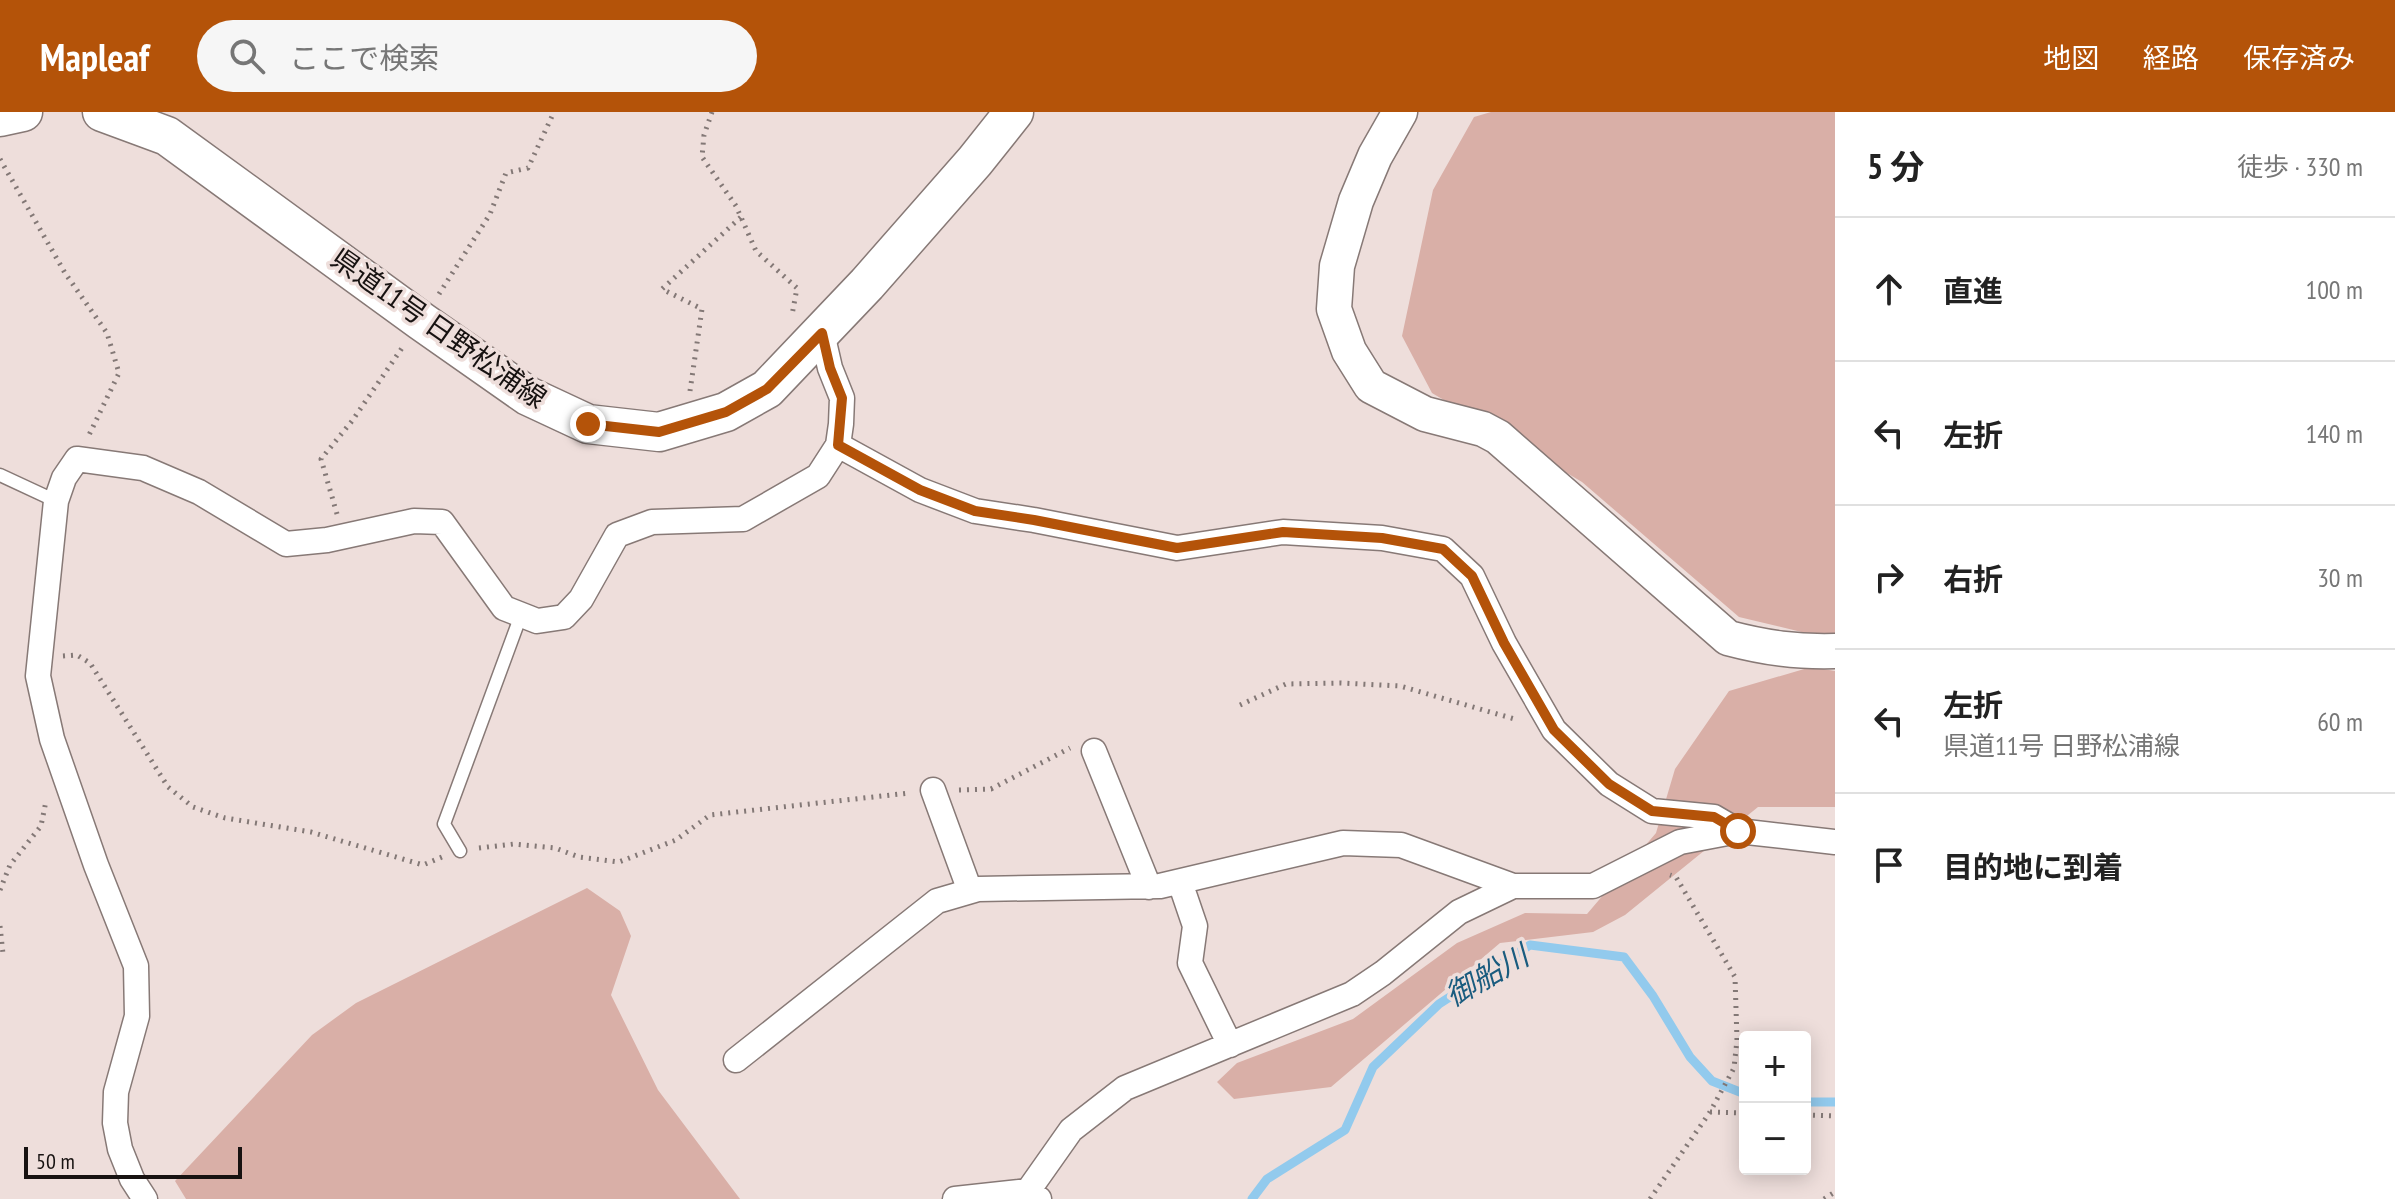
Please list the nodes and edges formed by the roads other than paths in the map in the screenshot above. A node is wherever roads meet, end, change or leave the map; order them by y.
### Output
1 (23, 112) edge
2 (102, 112) edge
3 (1014, 112) edge
4 (1400, 112) edge
5 (0, 117) edge
6 (811, 344) junction
7 (838, 445) junction
8 (0, 475) edge
9 (56, 501) junction
10 (521, 615) junction
11 (1835, 651) edge
12 (1094, 751) road end
13 (933, 790) road end
14 (1738, 831) junction
15 (1835, 842) edge
16 (460, 851) road end
17 (1180, 882) junction
18 (1513, 886) junction
19 (1149, 887) junction
20 (970, 891) junction
21 (1230, 1045) junction
22 (736, 1060) dead end
23 (1033, 1195) edge
24 (995, 1196) edge
25 (145, 1199) edge
26 (955, 1199) edge

1 - 5 main road
2 - 6 main road, 県道11号 日野松浦線
3 - 6 main road, 県道11号 日野松浦線
4 - 11 street
6 - 7 street
7 - 10 street
7 - 14 street
8 - 9 lane
9 - 10 street
9 - 25 street
10 - 16 lane
12 - 19 street
13 - 20 street
14 - 15 street
14 - 18 street
17 - 18 street
17 - 19 street
17 - 21 street
18 - 21 street
19 - 20 street
20 - 22 street
21 - 23 street
23 - 24 street
24 - 26 street

